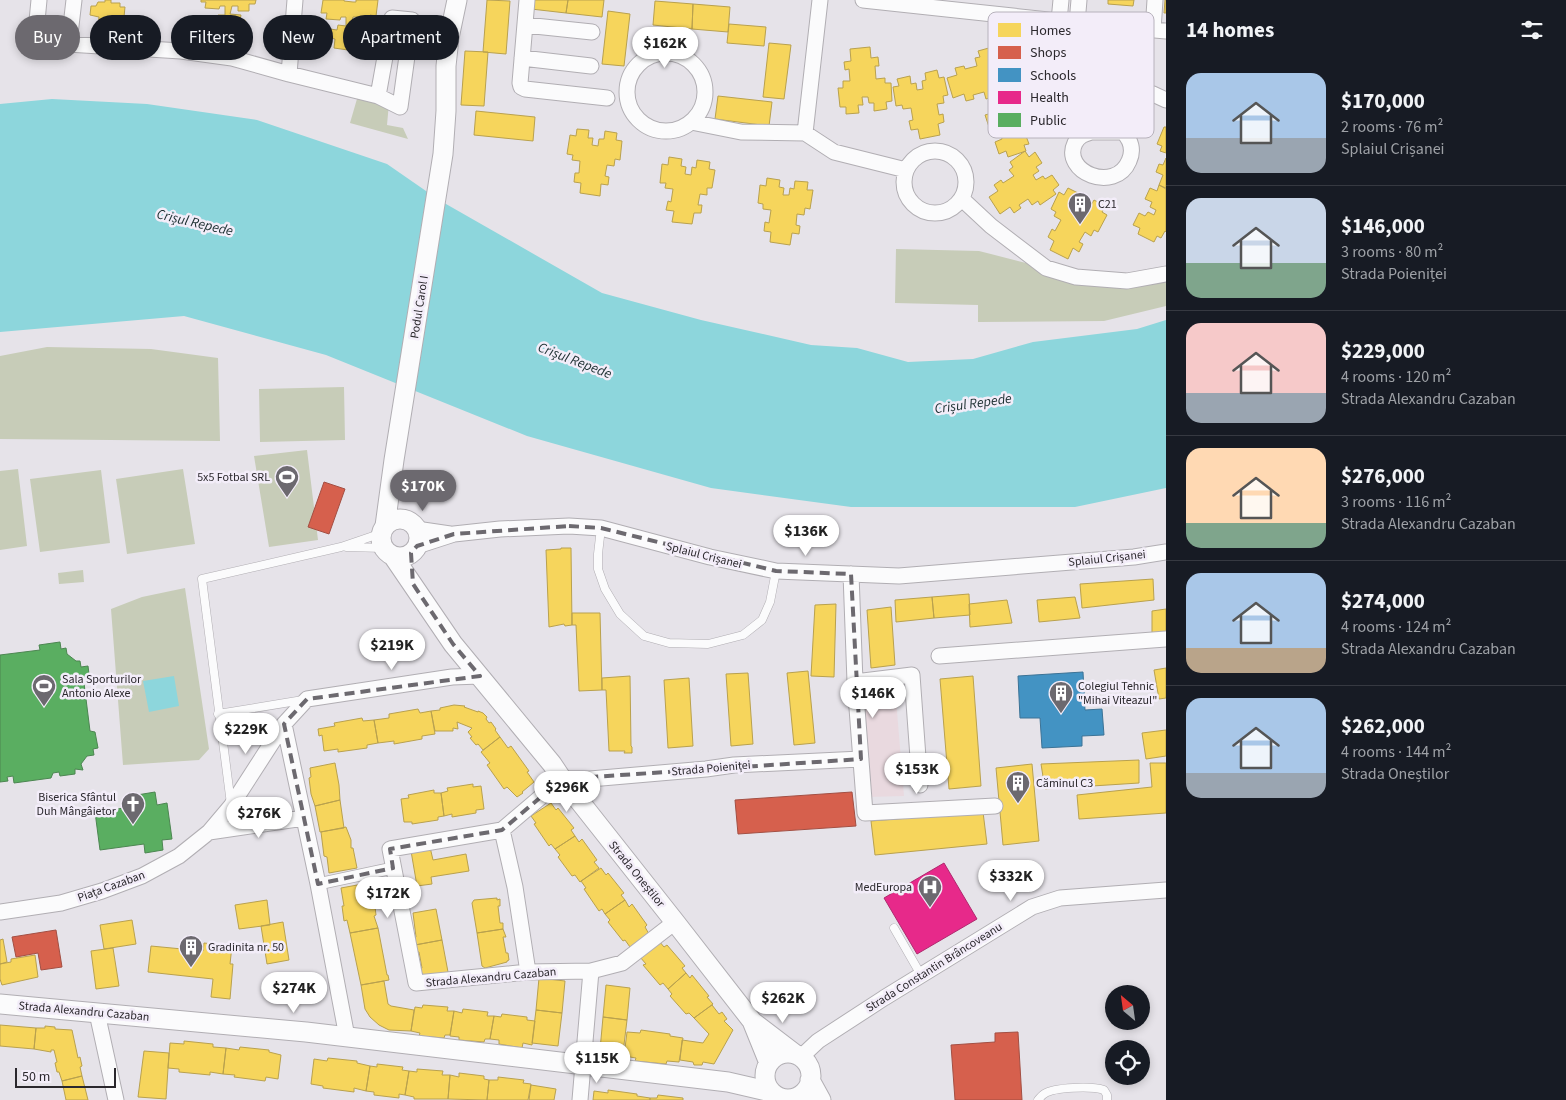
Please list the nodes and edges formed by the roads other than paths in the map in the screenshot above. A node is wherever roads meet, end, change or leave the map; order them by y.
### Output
1 (39, 0) edge
2 (74, 0) edge
3 (295, 0) edge
4 (469, 0) edge
5 (527, 0) edge
6 (820, 0) edge
7 (863, 0) edge
8 (869, 0) edge
9 (1155, 0) edge
10 (912, 3) edge
11 (456, 7) edge
12 (988, 12) edge
13 (1154, 14) edge
14 (38, 15) edge
15 (72, 15) edge
16 (525, 25) junction
17 (592, 32) dead end
18 (80, 44) edge
19 (522, 58) junction
20 (591, 66) dead end
21 (289, 74) junction
22 (1154, 95) edge
23 (378, 96) junction
24 (607, 98) dead end
25 (1166, 100) edge
26 (691, 122) junction
27 (805, 133) junction
28 (906, 170) junction
29 (962, 199) junction
30 (1166, 274) edge
31 (391, 480) joint
32 (602, 528) junction
33 (399, 539) junction
34 (341, 547) junction
35 (1166, 552) edge
36 (776, 572) junction
37 (851, 574) junction
38 (1166, 639) edge
39 (939, 656) dead end
40 (480, 676) junction
41 (855, 682) junction
42 (307, 699) junction
43 (218, 714) junction
44 (284, 724) junction
45 (861, 758) junction
46 (562, 779) junction
47 (920, 785) dead end
48 (231, 806) junction
49 (995, 806) dead end
50 (304, 818) junction
51 (502, 830) junction
52 (209, 832) junction
53 (394, 868) junction
54 (318, 884) junction
55 (1166, 890) edge
56 (0, 912) edge
57 (675, 922) junction
58 (894, 928) dead end
59 (591, 971) junction
60 (528, 972) junction
61 (921, 975) junction
62 (0, 1004) edge
63 (97, 1012) junction
64 (752, 1022) junction
65 (346, 1037) junction
66 (798, 1055) junction
67 (583, 1065) junction
68 (768, 1065) junction
69 (810, 1080) junction
70 (728, 1082) junction
71 (771, 1092) junction
72 (792, 1099) edge
73 (116, 1100) edge
74 (580, 1100) edge
75 (821, 1100) edge
76 (1038, 1100) edge
77 (1107, 1100) edge

1 - 14 street
2 - 15 street
3 - 21 street
4 - 11 street
5 - 16 street
6 - 27 street
7 - 8 street
8 - 10 street
9 - 13 street
10 - 12 street
11 - 31 street, Podul Carol I
16 - 17 street
16 - 19 street
18 - 21 street
19 - 20 street
19 - 24 street
21 - 23 street
22 - 25 street
23 - 23 street
26 - 26 street
26 - 27 street
27 - 28 street
28 - 29 street
28 - 29 street
29 - 30 street
31 - 33 street, Strada Oneștilor
32 - 33 street, Splaiul Crișanei
32 - 36 street, Splaiul Crișanei
32 - 36 lane
33 - 34 lane
33 - 34 lane
33 - 40 street, Strada Oneștilor
34 - 43 lane
35 - 37 street, Splaiul Crișanei
36 - 37 street, Splaiul Crișanei
37 - 41 street
38 - 39 street
40 - 42 street
40 - 46 street, Strada Oneștilor
41 - 45 street
41 - 47 street
42 - 43 lane
42 - 44 street
43 - 48 lane
44 - 48 street
44 - 50 street
45 - 46 street, Strada Poieniței
45 - 49 street
46 - 51 street
46 - 57 street, Strada Oneștilor
48 - 52 street
50 - 52 street
50 - 54 street
51 - 53 street, Strada Alexandru Cazaban
51 - 60 street
52 - 56 street, Piața Cazaban
53 - 54 street
53 - 60 street, Strada Alexandru Cazaban
54 - 65 street
55 - 61 street, Strada Constantin Brâncoveanu
57 - 59 street, Strada Alexandru Cazaban
57 - 64 street, Strada Oneștilor
58 - 61 lane
59 - 60 street, Strada Alexandru Cazaban
59 - 67 street
61 - 66 street, Strada Constantin Brâncoveanu
62 - 63 street, Strada Alexandru Cazaban
63 - 65 street, Strada Alexandru Cazaban
63 - 73 street
64 - 66 street, Strada Oneștilor
64 - 68 street, Strada Oneștilor
65 - 67 street, Strada Alexandru Cazaban
66 - 68 street
66 - 69 street
67 - 70 street, Strada Alexandru Cazaban
67 - 74 street
68 - 70 street, Strada Alexandru Cazaban
68 - 71 street
69 - 72 street
69 - 75 street
70 - 71 street, Strada Alexandru Cazaban
71 - 72 street
76 - 77 lane

